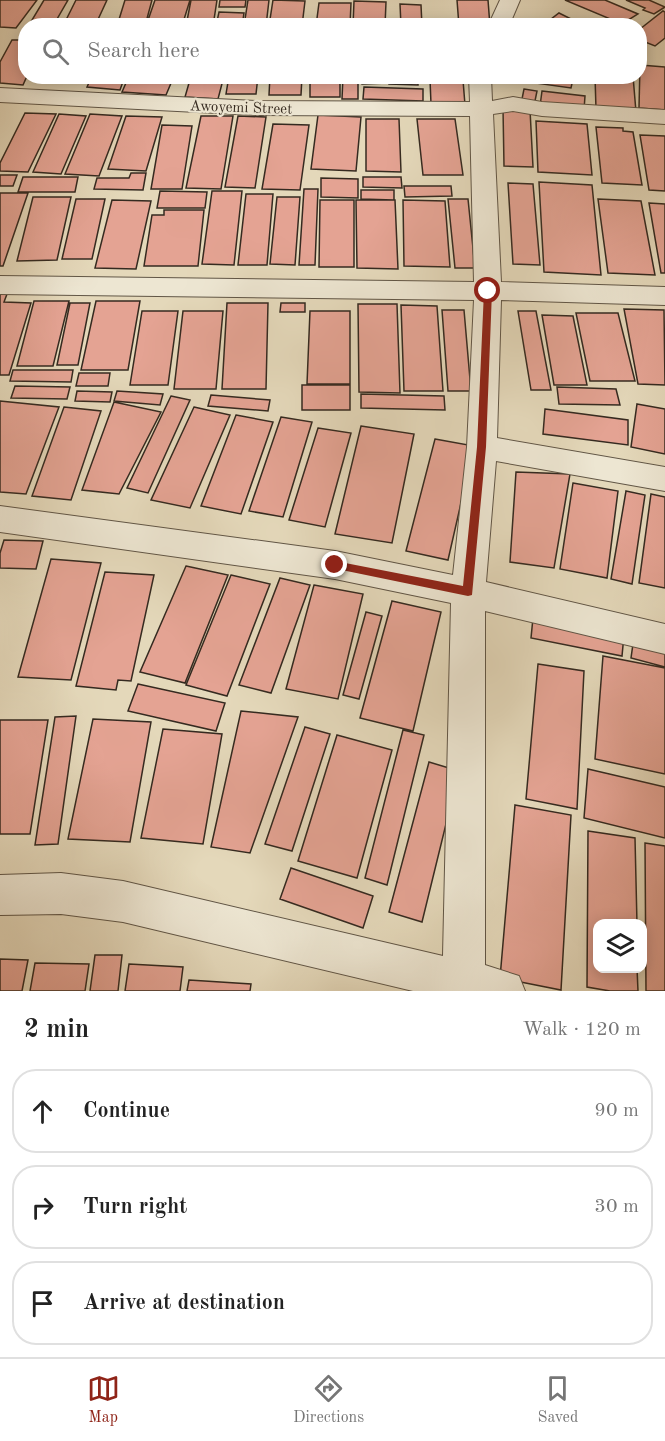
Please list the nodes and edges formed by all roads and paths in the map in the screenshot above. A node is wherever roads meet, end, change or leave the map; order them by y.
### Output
1 (510, 0) edge
2 (502, 18) edge
3 (480, 84) edge
4 (0, 95) edge
5 (481, 109) junction
6 (665, 117) edge
7 (0, 285) edge
8 (488, 291) junction
9 (665, 296) edge
10 (482, 447) junction
11 (665, 479) edge
12 (0, 519) edge
13 (468, 592) junction
14 (665, 639) edge
15 (0, 895) edge
16 (464, 986) edge
17 (504, 991) edge

1 - 2 street
3 - 5 street
4 - 5 street, Awoyemi Street
5 - 6 street, Awoyemi Street
5 - 8 street
7 - 8 street
8 - 9 street
8 - 10 street
10 - 11 street
10 - 13 street
12 - 13 street
13 - 14 street
13 - 16 street
15 - 16 street
16 - 17 street

